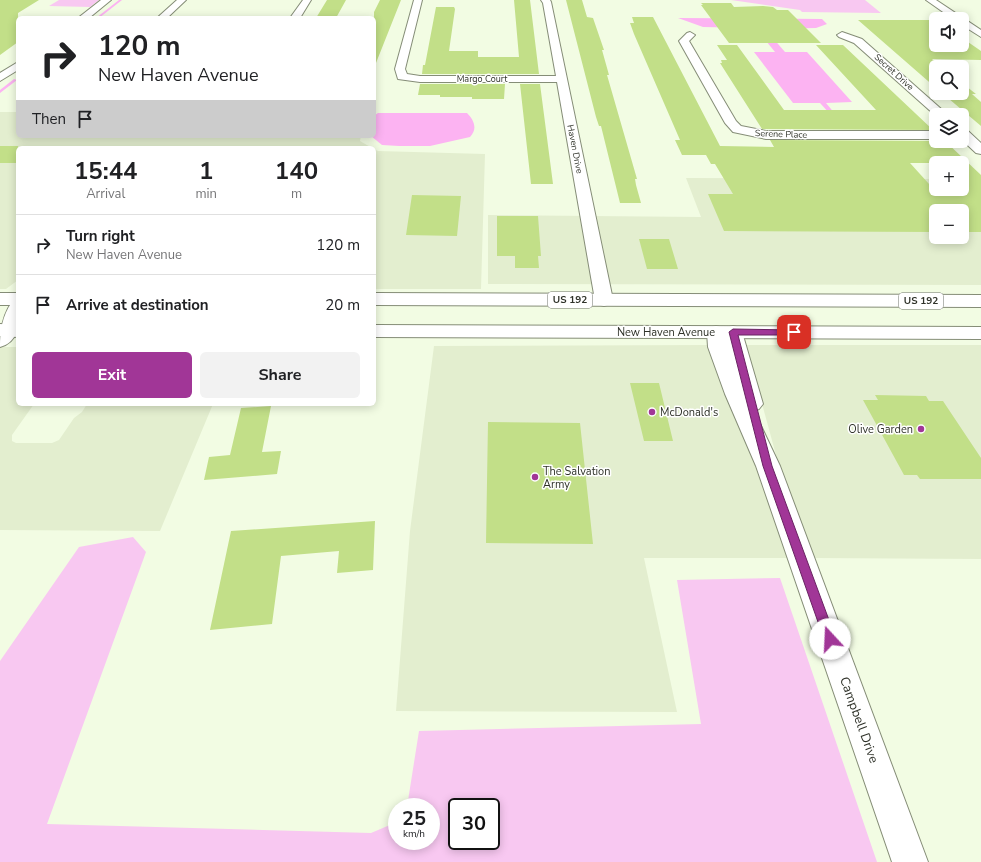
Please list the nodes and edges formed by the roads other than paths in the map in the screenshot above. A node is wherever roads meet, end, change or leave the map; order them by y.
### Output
1 (107, 0) edge
2 (182, 0) edge
3 (307, 0) edge
4 (418, 0) edge
5 (545, 0) edge
6 (930, 0) edge
7 (948, 12) edge
8 (85, 16) edge
9 (164, 16) edge
10 (296, 16) edge
11 (969, 26) edge
12 (981, 34) edge
13 (690, 35) dead end
14 (842, 35) dead end
15 (16, 67) edge
16 (16, 77) edge
17 (1, 78) edge
18 (562, 79) junction
19 (934, 108) edge
20 (929, 135) edge
21 (969, 140) edge
22 (981, 150) edge
23 (0, 299) edge
24 (376, 299) edge
25 (16, 300) edge
26 (604, 300) junction
27 (767, 300) junction
28 (981, 301) edge
29 (16, 302) edge
30 (16, 311) edge
31 (0, 314) edge
32 (376, 331) edge
33 (534, 332) junction
34 (724, 332) junction
35 (7, 333) edge
36 (981, 333) edge
37 (910, 862) edge

1 - 8 street
2 - 9 street
3 - 10 street
4 - 18 street, Margo Court
5 - 18 street, Haven Drive
6 - 7 street
11 - 12 street
13 - 20 street, Serene Place
14 - 19 street, Secret Drive
15 - 17 street
16 - 17 street
18 - 26 street, Haven Drive
21 - 22 street
23 - 25 street
24 - 26 street, US 192
26 - 27 street, US 192
26 - 33 street
27 - 28 street, US 192
27 - 34 street
29 - 31 street
30 - 35 street
32 - 33 street, New Haven Avenue
33 - 34 street, New Haven Avenue
34 - 36 street, New Haven Avenue
34 - 37 street, Campbell Drive

